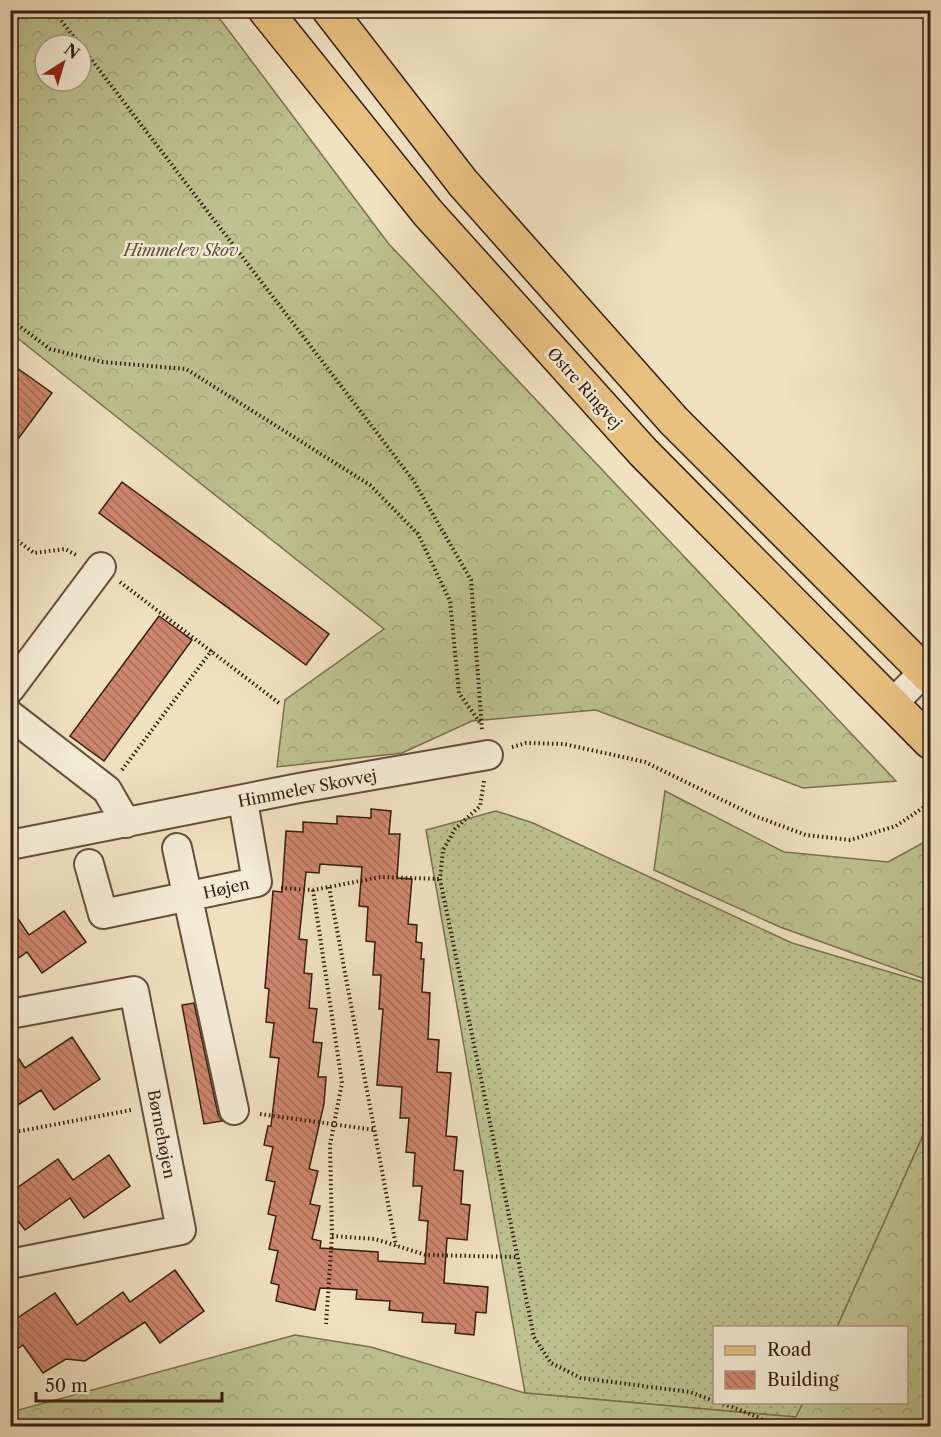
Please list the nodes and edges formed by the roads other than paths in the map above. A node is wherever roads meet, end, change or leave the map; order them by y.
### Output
1 (265, 10) edge
2 (329, 10) edge
3 (100, 567) road end
4 (929, 671) edge
5 (10, 689) edge
6 (892, 704) junction
7 (10, 716) edge
8 (930, 742) edge
9 (488, 755) road end
10 (243, 801) junction
11 (126, 824) junction
12 (10, 845) edge
13 (177, 848) dead end
14 (89, 864) dead end
15 (188, 897) junction
16 (10, 1014) edge
17 (234, 1110) road end
18 (10, 1264) edge

1 - 6 main road, Østre Ringvej
2 - 4 main road
3 - 5 street
4 - 6 street
6 - 8 main road, Østre Ringvej
7 - 11 street
9 - 10 street, Himmelev Skovvej
10 - 11 street, Himmelev Skovvej
10 - 15 street, Højen
11 - 12 street, Himmelev Skovvej
13 - 15 street, Højen
14 - 15 street, Højen
15 - 17 street
16 - 18 street, Børnehøjen

